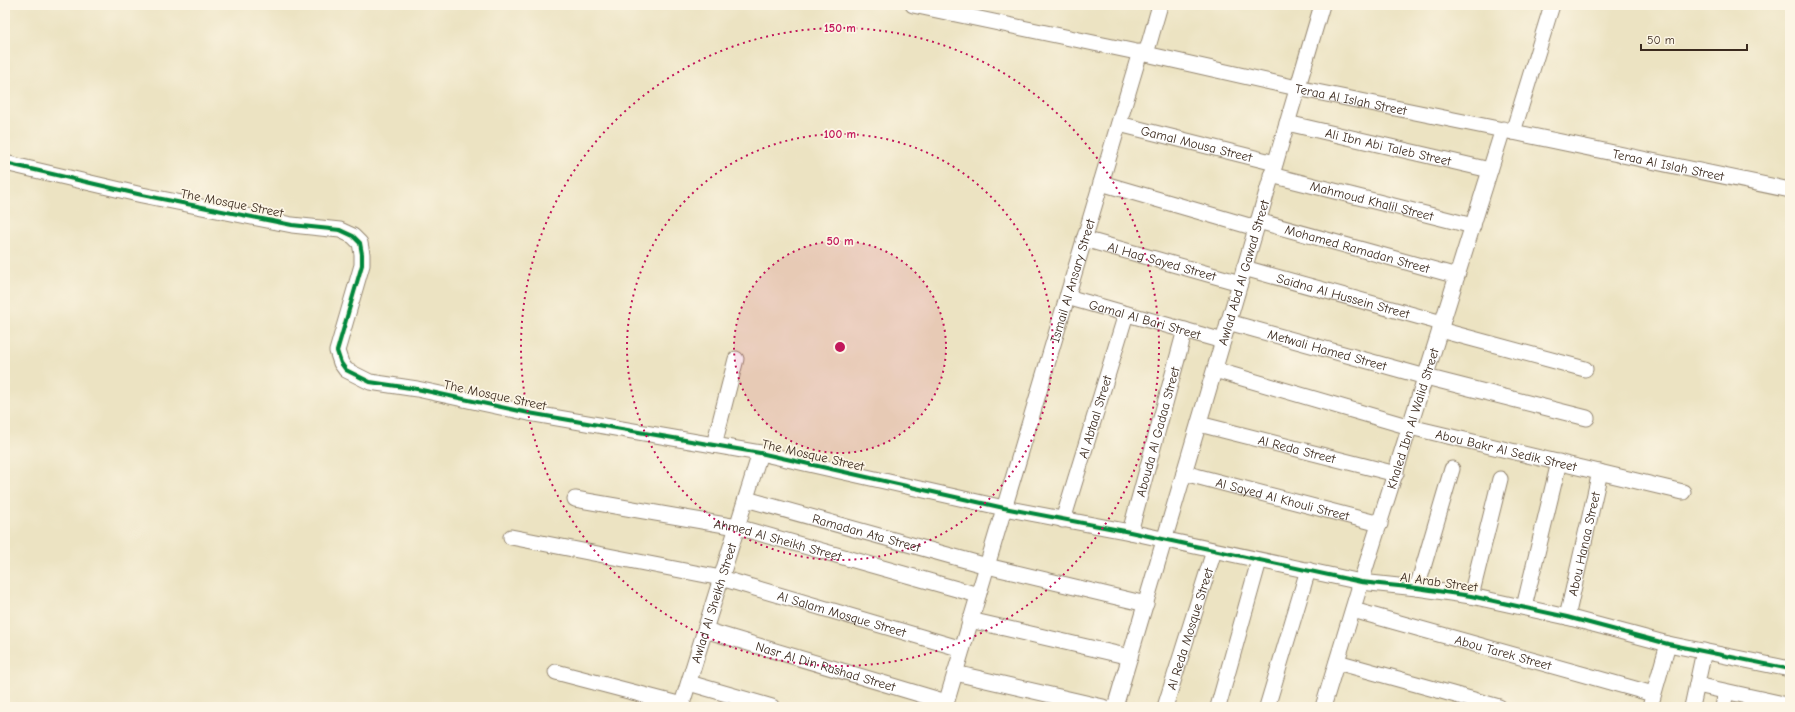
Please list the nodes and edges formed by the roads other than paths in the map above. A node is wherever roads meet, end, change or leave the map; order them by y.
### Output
1 (913, 5) edge
2 (1160, 5) edge
3 (1322, 5) edge
4 (1552, 5) edge
5 (1143, 53) junction
6 (1297, 88) junction
7 (1287, 123) junction
8 (1119, 124) junction
9 (1508, 130) junction
10 (5, 163) edge
11 (1273, 169) junction
12 (1490, 170) junction
13 (1101, 183) junction
14 (1790, 190) edge
15 (1257, 225) junction
16 (1473, 226) junction
17 (1084, 239) junction
18 (1244, 268) junction
19 (1457, 276) junction
20 (1240, 283) junction
21 (1067, 297) junction
22 (1126, 314) junction
23 (1228, 322) junction
24 (1441, 327) junction
25 (1185, 330) junction
26 (1223, 341) junction
27 (736, 359) dead end
28 (1585, 369) dead end
29 (1214, 370) junction
30 (1426, 377) junction
31 (1587, 418) dead end
32 (1199, 424) junction
33 (1410, 427) junction
34 (714, 445) junction
35 (760, 453) junction
36 (1559, 462) junction
37 (1452, 469) dead end
38 (1600, 472) junction
39 (1184, 473) junction
40 (1396, 474) junction
41 (1500, 479) dead end
42 (1683, 492) dead end
43 (575, 498) dead end
44 (746, 498) junction
45 (1004, 508) junction
46 (1063, 520) junction
47 (1380, 524) junction
48 (737, 527) junction
49 (1130, 532) junction
50 (511, 537) dead end
51 (1164, 540) junction
52 (1214, 551) junction
53 (1259, 561) junction
54 (987, 566) junction
55 (1308, 570) junction
56 (721, 578) junction
57 (1361, 582) junction
58 (1418, 588) junction
59 (978, 595) junction
60 (1470, 596) junction
61 (1146, 604) junction
62 (1524, 607) junction
63 (1353, 610) junction
64 (1567, 617) junction
65 (970, 620) junction
66 (705, 630) junction
67 (1668, 644) junction
68 (962, 649) junction
69 (1704, 651) junction
70 (1130, 657) junction
71 (1337, 662) junction
72 (1790, 669) edge
73 (556, 672) dead end
74 (955, 673) junction
75 (689, 683) junction
76 (1697, 685) junction
77 (1726, 692) junction
78 (1652, 701) edge
79 (1753, 702) edge
80 (945, 705) edge
81 (682, 706) edge
82 (772, 707) edge
83 (1104, 707) edge
84 (1115, 707) edge
85 (1165, 707) edge
86 (1218, 707) edge
87 (1267, 707) edge
88 (1323, 707) edge
89 (1499, 707) edge
90 (1692, 707) edge
91 (1723, 707) edge
92 (1782, 707) edge

1 - 5 street, Teraa Al Islah Street
2 - 5 street, Ismail Al Ansary Street
3 - 6 street, Awlad Abd Al Gawad Street
4 - 9 street, Khaled Ibn Al Walid Street
5 - 6 street, Teraa Al Islah Street
5 - 8 street, Ismail Al Ansary Street
6 - 7 street, Awlad Abd Al Gawad Street
6 - 9 street, Teraa Al Islah Street
7 - 11 street, Awlad Abd Al Gawad Street
7 - 12 street, Ali Ibn Abi Taleb Street
8 - 11 street, Gamal Mousa Street
8 - 13 street, Ismail Al Ansary Street
9 - 12 street, Khaled Ibn Al Walid Street
9 - 14 street, Teraa Al Islah Street
10 - 34 street, The Mosque Street
11 - 15 street, Awlad Abd Al Gawad Street
11 - 16 street, Mahmoud Khalil Street
12 - 16 street, Khaled Ibn Al Walid Street
13 - 15 street, Mohamed Ramadan Street
13 - 17 street, Ismail Al Ansary Street
15 - 18 street, Awlad Abd Al Gawad Street
15 - 19 street, Mohamed Ramadan Street
16 - 19 street, Khaled Ibn Al Walid Street
17 - 20 street, Al Hag Sayed Street
17 - 21 street, Ismail Al Ansary Street
18 - 20 street, Awlad Abd Al Gawad Street
18 - 24 street, Saidna Al Hussein Street
19 - 24 street, Khaled Ibn Al Walid Street
20 - 23 street, Awlad Abd Al Gawad Street
21 - 22 street, Gamal Al Bari Street
21 - 45 street, Ismail Al Ansary Street
22 - 25 street, Gamal Al Bari Street
22 - 46 street, Al Abtaal Street
23 - 26 street, Awlad Abd Al Gawad Street
23 - 30 street, Metwali Hamed Street
24 - 28 street, Saidna Al Hussein Street
24 - 30 street, Khaled Ibn Al Walid Street
25 - 26 street, Gamal Al Bari Street
25 - 49 street, Abouda Al Gadaa Street
26 - 29 street, Awlad Abd Al Gawad Street
27 - 34 street
29 - 32 street, Awlad Abd Al Gawad Street
29 - 33 street, Abou Bakr Al Sedik Street
30 - 31 street, Metwali Hamed Street
30 - 33 street, Khaled Ibn Al Walid Street
32 - 39 street, Awlad Abd Al Gawad Street
32 - 40 street, Al Reda Street
33 - 36 street, Abou Bakr Al Sedik Street
33 - 40 street, Khaled Ibn Al Walid Street
34 - 35 street, The Mosque Street
35 - 44 street, Awlad Al Sheikh Street
35 - 45 street, The Mosque Street
36 - 38 street, Abou Bakr Al Sedik Street
36 - 62 street
37 - 58 street
38 - 42 street, Abou Bakr Al Sedik Street
38 - 64 street, Abou Hanaa Street
39 - 47 street, Al Sayed Al Khouli Street
39 - 51 street, Awlad Abd Al Gawad Street
40 - 47 street, Khaled Ibn Al Walid Street
41 - 60 street
43 - 48 street, Ahmed Al Sheikh Street
44 - 48 street, Awlad Al Sheikh Street
44 - 54 street, Ramadan Ata Street
45 - 46 street, The Mosque Street
45 - 54 street, Ismail Al Ansary Street
46 - 49 street, The Mosque Street
47 - 57 street, Khaled Ibn Al Walid Street
48 - 56 street, Awlad Al Sheikh Street
48 - 59 street, Ahmed Al Sheikh Street
49 - 51 street, Al Arab Street
50 - 56 street, Al Salam Mosque Street
51 - 52 street, Al Arab Street
51 - 61 street, Awlad Abd Al Gawad Street
52 - 53 street, Al Arab Street
52 - 85 street, Al Reda Mosque Street
53 - 55 street, Al Arab Street
53 - 86 street
54 - 59 street, Ismail Al Ansary Street
54 - 61 street, Ramadan Ata Street
55 - 57 street, Al Arab Street
55 - 87 street
56 - 66 street, Awlad Al Sheikh Street
56 - 68 street, Al Salam Mosque Street
57 - 58 street, Al Arab Street
57 - 63 street, Khaled Ibn Al Walid Street
58 - 60 street, Al Arab Street
59 - 65 street, Ismail Al Ansary Street
60 - 62 street, Al Arab Street
61 - 70 street, Awlad Abd Al Gawad Street
62 - 64 street, Al Arab Street
63 - 71 street, Khaled Ibn Al Walid Street
63 - 78 street, Abou Tarek Street
64 - 67 street, Al Arab Street
65 - 68 street, Ismail Al Ansary Street
65 - 70 street
66 - 75 street, Awlad Al Sheikh Street
66 - 80 street, Nasr Al Din Rashad Street
67 - 69 street, Al Arab Street
67 - 78 street
68 - 74 street, Ismail Al Ansary Street
69 - 72 street, Al Arab Street
69 - 76 street
70 - 84 street, Awlad Abd Al Gawad Street
71 - 88 street, Khaled Ibn Al Walid Street
71 - 89 street
73 - 81 street
74 - 80 street, Ismail Al Ansary Street
74 - 83 street
75 - 81 street, Awlad Al Sheikh Street
75 - 82 street
76 - 77 street
76 - 90 street
77 - 79 street
77 - 91 street
79 - 92 street

